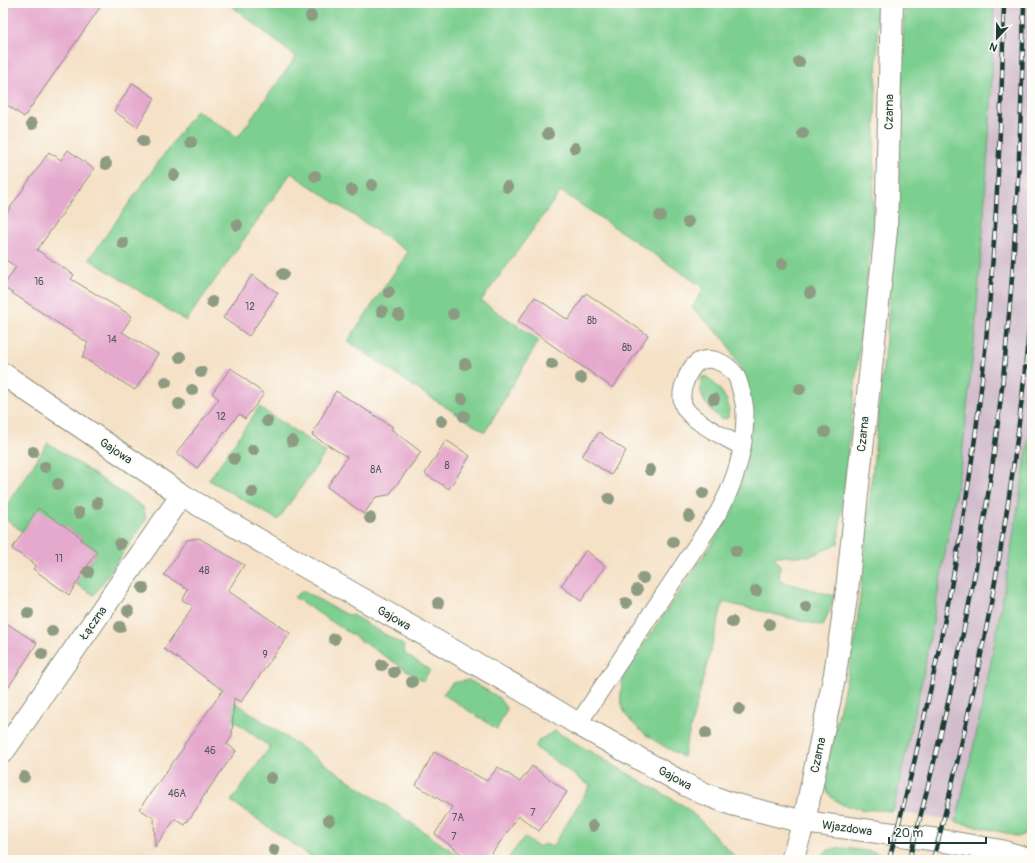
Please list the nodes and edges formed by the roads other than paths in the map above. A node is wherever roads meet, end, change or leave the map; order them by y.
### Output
1 (892, 3) edge
2 (3, 374) edge
3 (742, 447) junction
4 (182, 495) junction
5 (578, 724) junction
6 (3, 752) edge
7 (804, 822) junction
8 (792, 860) edge
9 (1032, 860) edge

1 - 7 street, Czarna
2 - 4 street, Gajowa
3 - 3 lane
3 - 5 lane
4 - 5 street, Gajowa
4 - 6 street, Łączna
5 - 7 street, Gajowa
7 - 8 street, Czarna
7 - 9 street, Wjazdowa

